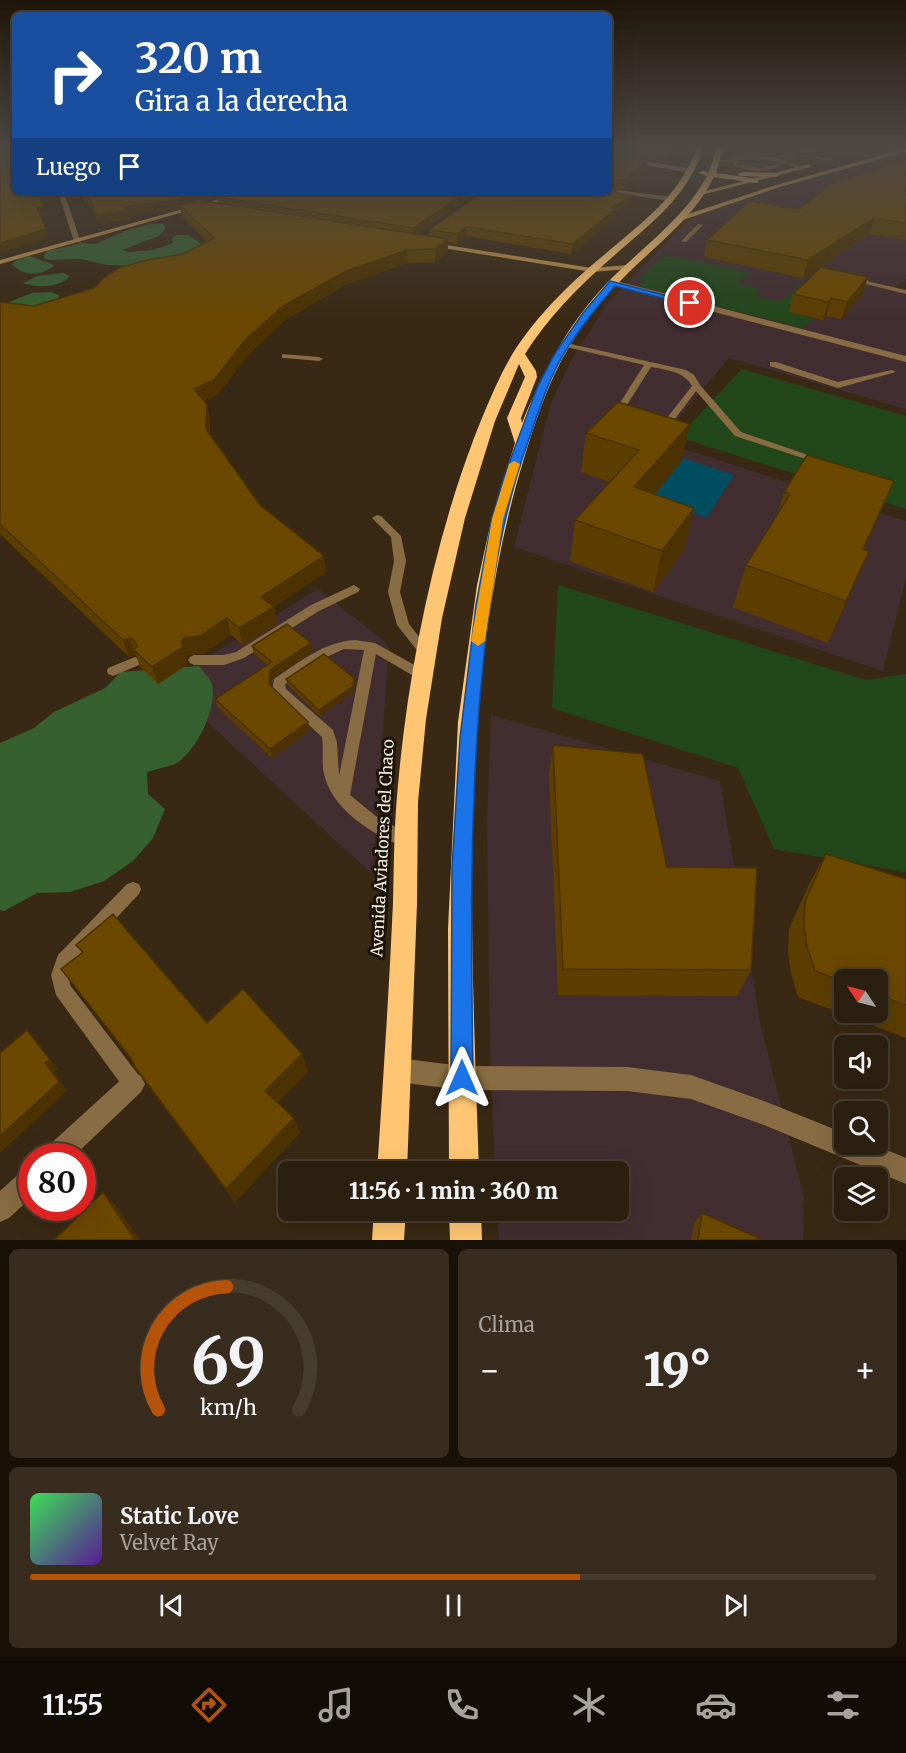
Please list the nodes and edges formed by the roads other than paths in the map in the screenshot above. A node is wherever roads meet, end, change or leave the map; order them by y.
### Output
1 (66, 204) edge
2 (212, 204) edge
3 (667, 204) edge
4 (692, 204) edge
5 (723, 204) edge
6 (202, 207) junction
7 (224, 210) edge
8 (680, 218) junction
9 (700, 225) dead end
10 (78, 241) junction
11 (684, 241) dead end
12 (415, 242) edge
13 (0, 262) edge
14 (628, 267) junction
15 (592, 270) junction
16 (859, 276) edge
17 (613, 283) junction
18 (906, 292) edge
19 (566, 344) junction
20 (520, 355) junction
21 (906, 359) edge
22 (649, 363) junction
23 (773, 364) dead end
24 (891, 372) dead end
25 (696, 386) junction
26 (612, 420) edge
27 (660, 433) edge
28 (522, 443) junction
29 (826, 463) edge
30 (377, 518) dead end
31 (354, 589) dead end
32 (371, 646) junction
33 (194, 660) dead end
34 (135, 662) edge
35 (424, 665) junction
36 (113, 671) dead end
37 (342, 797) junction
38 (407, 841) junction
39 (133, 889) dead end
40 (398, 1070) junction
41 (462, 1078) junction
42 (133, 1084) joint
43 (70, 1143) edge
44 (393, 1161) edge
45 (464, 1161) edge
46 (906, 1171) edge
47 (18, 1192) edge
48 (0, 1209) edge
49 (389, 1221) edge
50 (465, 1221) edge
51 (388, 1240) edge
52 (466, 1240) edge

1 - 10 street
2 - 6 street
3 - 15 highway, Avenida Aviadores del Chaco
4 - 8 highway
5 - 8 main road
6 - 7 street
6 - 10 street
8 - 14 highway
9 - 11 lane
10 - 13 street
12 - 15 street
14 - 15 street
14 - 17 highway
15 - 20 highway, Avenida Aviadores del Chaco
16 - 18 lane
17 - 19 highway
17 - 21 street
19 - 22 lane
19 - 28 highway
20 - 28 highway
20 - 35 highway, Avenida Aviadores del Chaco
22 - 25 lane
22 - 26 lane
23 - 24 lane
25 - 27 lane
25 - 29 lane
28 - 41 highway
30 - 35 lane
31 - 33 lane
32 - 35 lane
32 - 37 lane
32 - 37 lane
34 - 36 lane
35 - 38 highway, Avenida Aviadores del Chaco
37 - 38 lane
38 - 40 highway, Avenida Aviadores del Chaco
39 - 42 lane
40 - 41 street
40 - 44 highway, Avenida Aviadores del Chaco
41 - 45 highway
41 - 46 street
42 - 43 street
47 - 48 street
49 - 51 highway
50 - 52 highway

